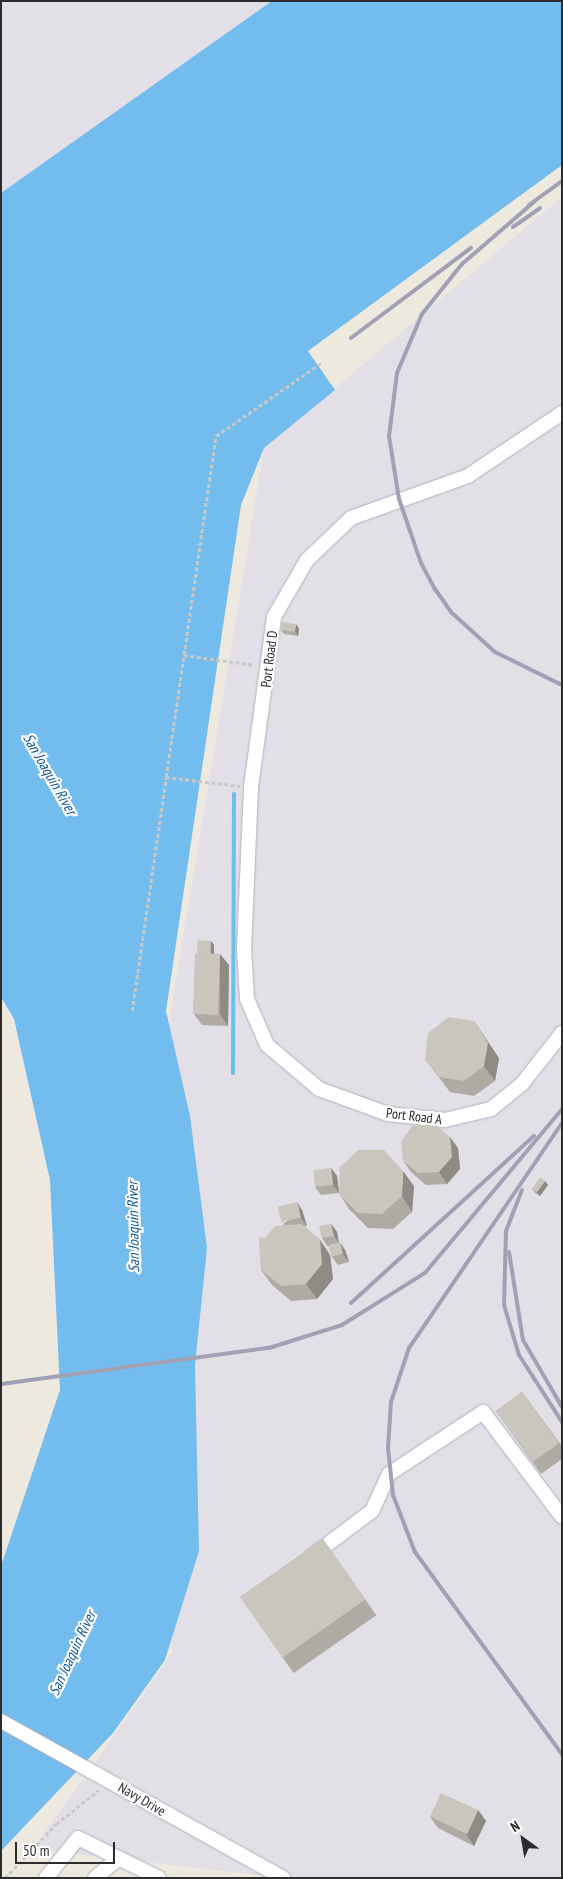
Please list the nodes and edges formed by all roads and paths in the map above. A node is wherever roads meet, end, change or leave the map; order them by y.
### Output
1 (321, 363) dead end
2 (562, 413) edge
3 (184, 655) junction
4 (269, 667) junction
5 (166, 777) junction
6 (251, 788) junction
7 (132, 1011) dead end
8 (259, 1032) joint
9 (562, 1033) edge
10 (562, 1518) edge
11 (302, 1564) edge
12 (1, 1721) edge
13 (110, 1781) junction
14 (118, 1859) junction
15 (5, 1878) edge
16 (46, 1878) edge
17 (95, 1878) edge
18 (159, 1878) edge
19 (283, 1878) edge

1 - 3 path
2 - 4 street, Port Road D
3 - 4 path
3 - 5 path
4 - 6 street, Port Road D
5 - 6 path
5 - 7 path
6 - 8 street, Port Road D
8 - 9 street, Port Road A
10 - 11 street
12 - 13 street, Navy Drive
13 - 15 path
13 - 19 street, Navy Drive
14 - 16 street
14 - 17 street
14 - 18 street

